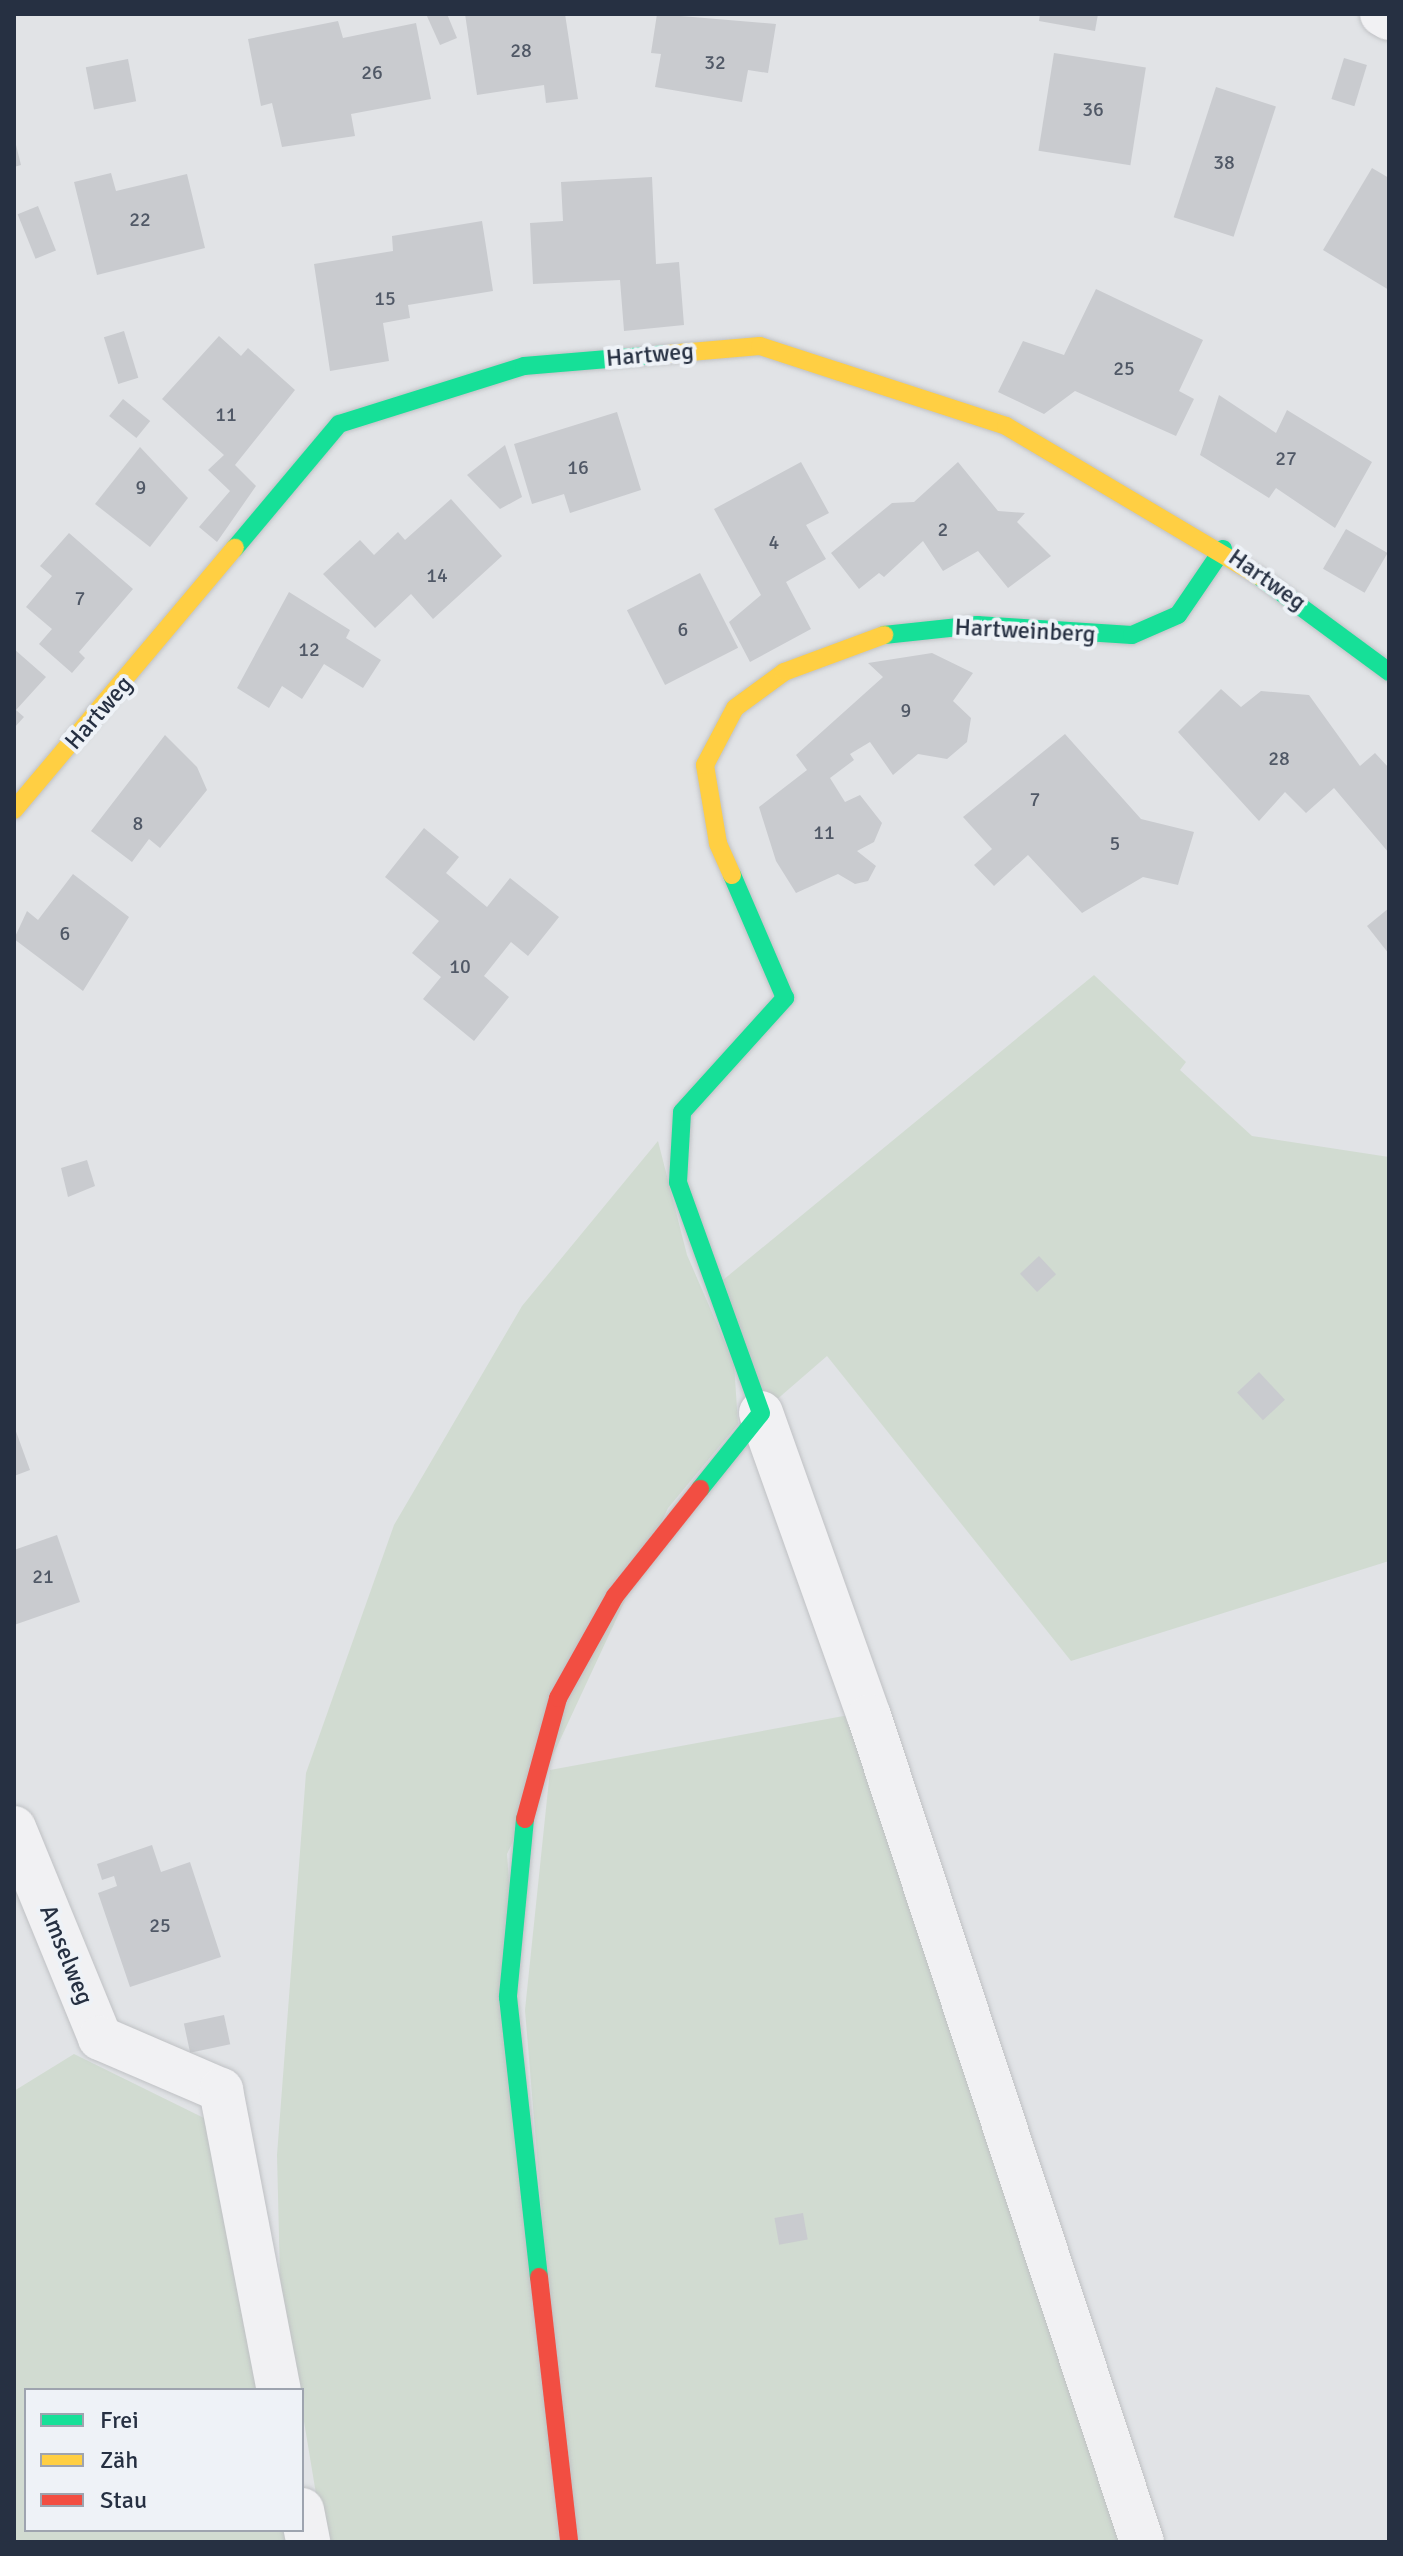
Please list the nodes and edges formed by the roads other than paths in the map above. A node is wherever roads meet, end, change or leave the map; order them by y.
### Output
1 (1382, 14) edge
2 (1389, 18) edge
3 (1223, 549) junction
4 (1389, 672) edge
5 (14, 810) edge
6 (761, 1413) junction
7 (14, 1828) edge
8 (279, 2388) edge
9 (304, 2521) edge
10 (308, 2542) edge
11 (569, 2542) edge
12 (1142, 2542) edge

1 - 2 street
3 - 4 street, Hartweg
3 - 5 street, Hartweg
3 - 6 street, Hartweinberg
6 - 11 street
6 - 12 street
7 - 8 street, Amselweg
9 - 10 street

